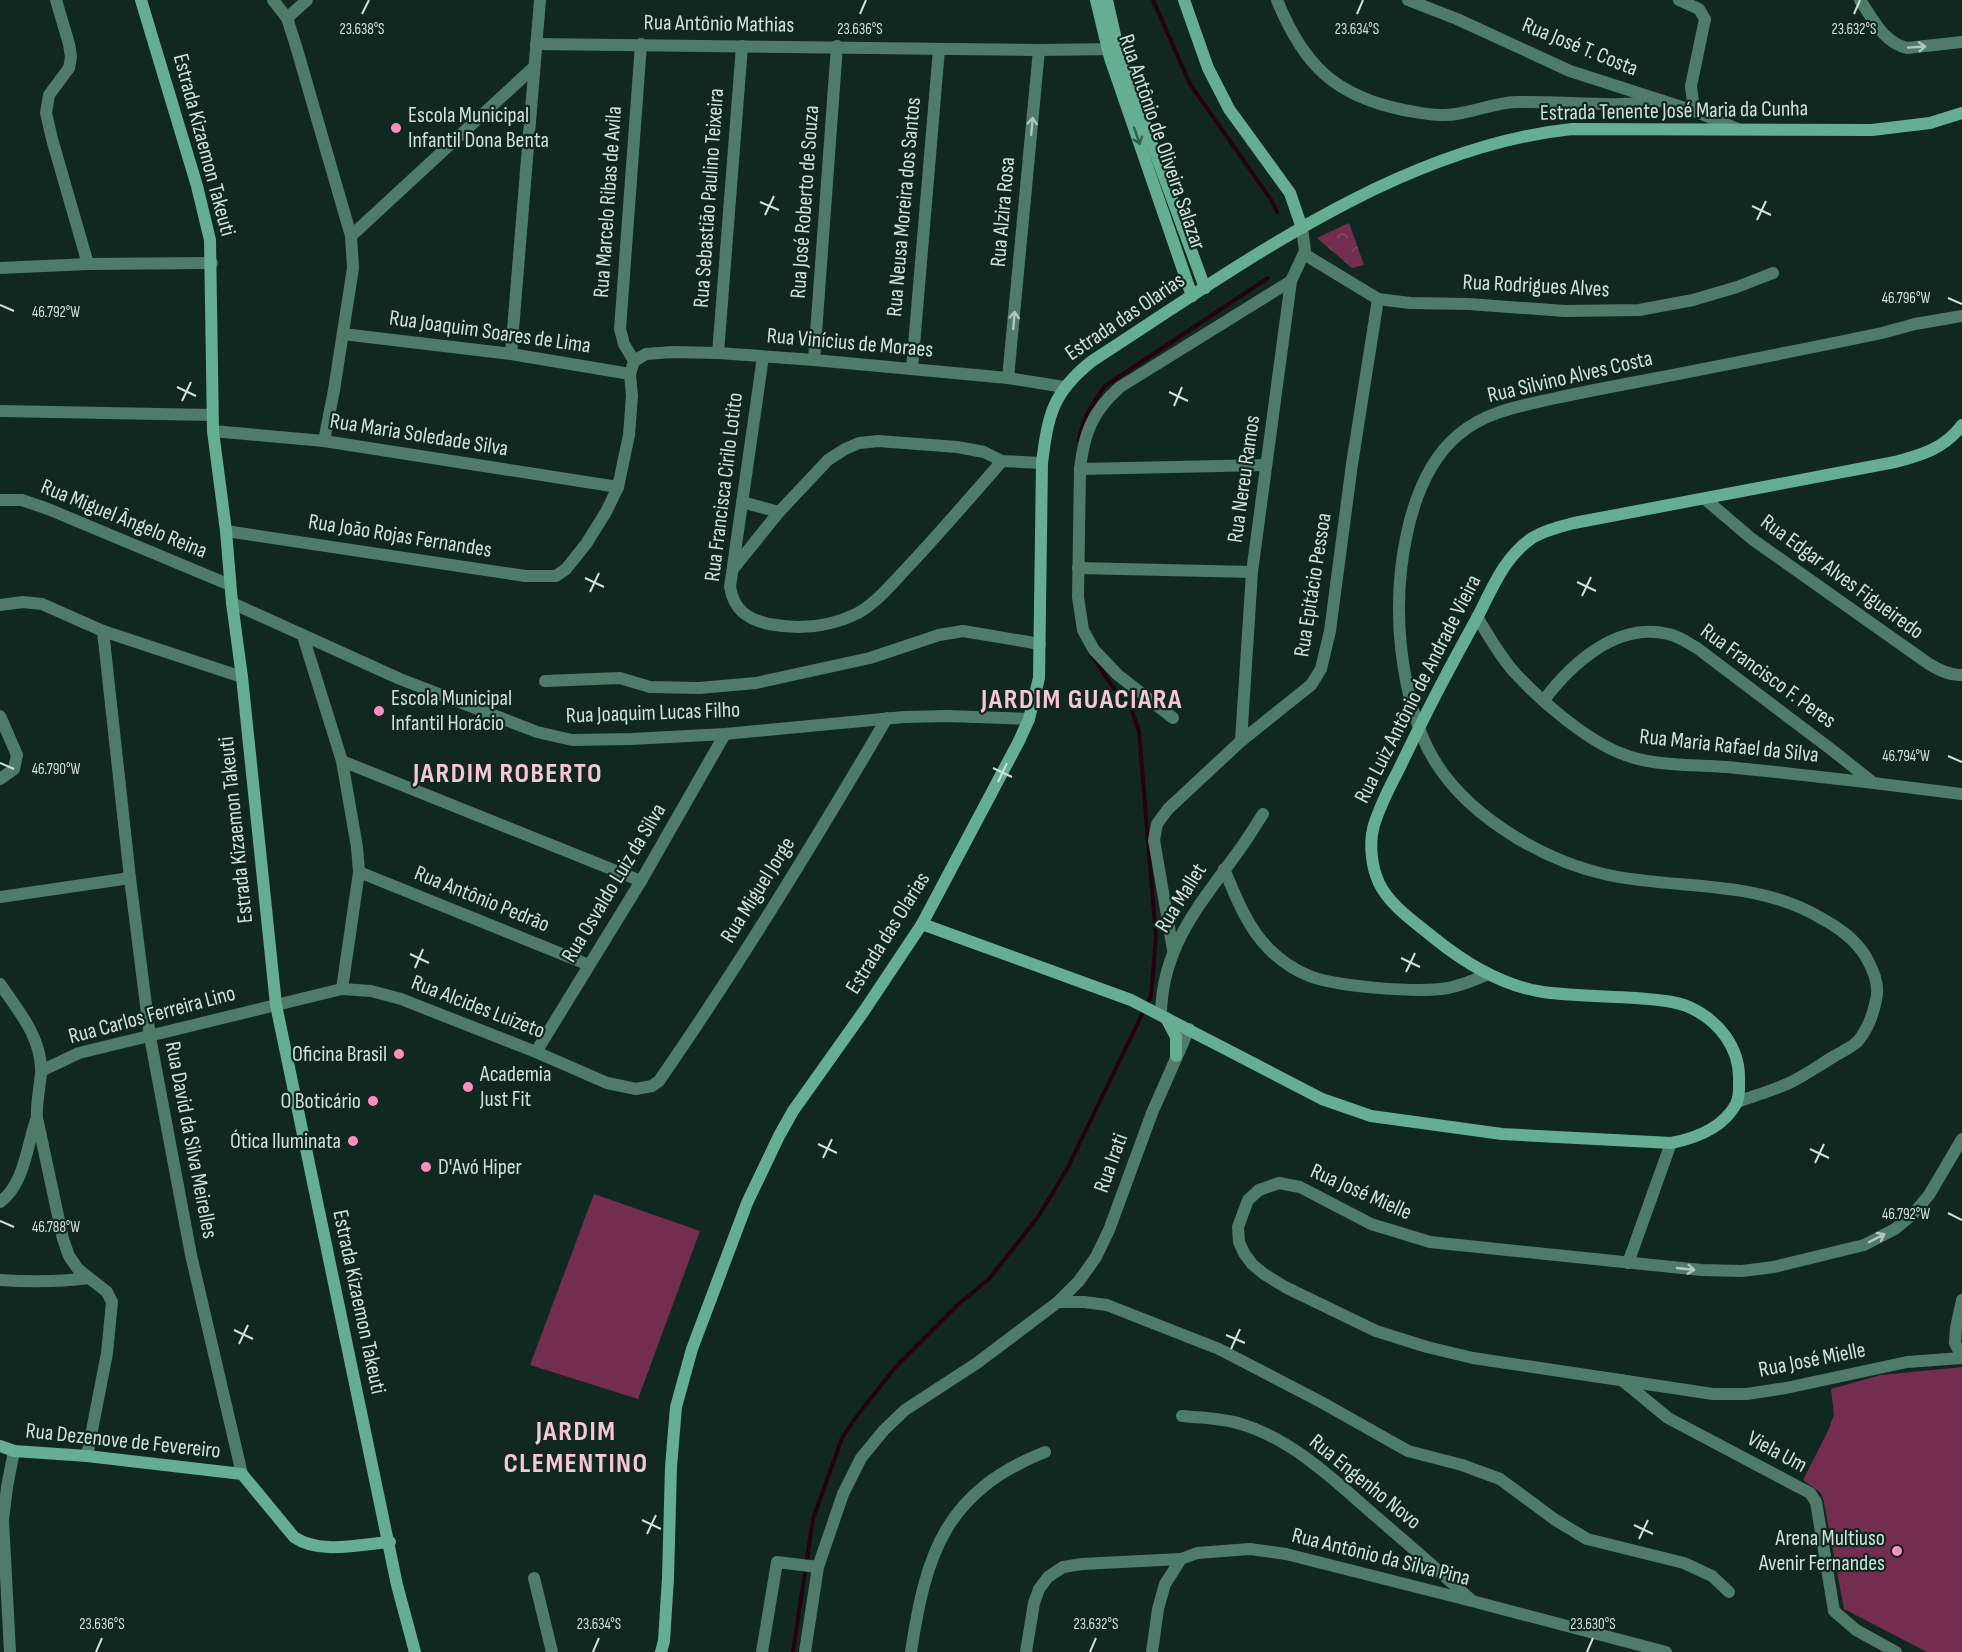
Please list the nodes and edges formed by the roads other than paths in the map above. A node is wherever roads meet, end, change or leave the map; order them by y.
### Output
1 (56, 0) edge
2 (141, 0) edge
3 (273, 0) edge
4 (307, 0) edge
5 (540, 0) edge
6 (1096, 0) edge
7 (1107, 0) edge
8 (1184, 0) edge
9 (1277, 0) edge
10 (1408, 0) edge
11 (1437, 0) edge
12 (1679, 0) edge
13 (1860, 0) edge
14 (1422, 6) junction
15 (287, 18) junction
16 (1962, 42) edge
17 (536, 44) junction
18 (641, 44) junction
19 (742, 46) junction
20 (837, 46) junction
21 (939, 49) junction
22 (1113, 49) junction
23 (1039, 50) junction
24 (534, 67) junction
25 (1662, 101) junction
26 (1694, 111) junction
27 (1962, 113) edge
28 (1738, 129) junction
29 (1302, 228) junction
30 (351, 236) junction
31 (1304, 254) junction
32 (212, 263) junction
33 (88, 264) junction
34 (0, 268) edge
35 (1773, 273) dead end
36 (1291, 281) junction
37 (1205, 288) junction
38 (1192, 296) junction
39 (1378, 299) junction
40 (1962, 316) edge
41 (343, 334) junction
42 (718, 353) junction
43 (511, 354) junction
44 (763, 357) junction
45 (814, 360) junction
46 (634, 361) junction
47 (912, 369) junction
48 (630, 374) junction
49 (1008, 378) junction
50 (1064, 387) junction
51 (0, 411) edge
52 (212, 415) junction
53 (1962, 425) edge
54 (213, 431) junction
55 (324, 441) junction
56 (1002, 461) junction
57 (1042, 463) junction
58 (1266, 465) junction
59 (1080, 469) junction
60 (618, 487) junction
61 (1706, 498) junction
62 (0, 500) edge
63 (742, 502) junction
64 (778, 512) junction
65 (226, 531) junction
66 (1078, 568) junction
67 (732, 570) junction
68 (1252, 572) junction
69 (230, 585) junction
70 (232, 603) junction
71 (0, 605) edge
72 (1477, 617) junction
73 (103, 631) junction
74 (303, 636) junction
75 (1040, 644) junction
76 (1962, 675) edge
77 (242, 677) junction
78 (545, 681) dead end
79 (1544, 700) junction
80 (0, 716) edge
81 (887, 718) junction
82 (1173, 718) dead end
83 (1029, 719) junction
84 (1419, 726) junction
85 (725, 734) junction
86 (1241, 741) junction
87 (342, 761) junction
88 (0, 779) edge
89 (1872, 782) junction
90 (1962, 794) edge
91 (1263, 814) dead end
92 (1224, 869) junction
93 (359, 872) junction
94 (130, 878) junction
95 (641, 881) junction
96 (0, 897) edge
97 (922, 924) junction
98 (1173, 950) junction
99 (589, 965) junction
100 (1488, 974) junction
101 (0, 984) edge
102 (342, 988) junction
103 (276, 1005) junction
104 (1161, 1014) junction
105 (1189, 1029) junction
106 (1202, 1036) junction
107 (150, 1037) junction
108 (1183, 1042) junction
109 (536, 1052) junction
110 (1176, 1056) junction
111 (41, 1071) junction
112 (659, 1081) joint
113 (1737, 1102) junction
114 (37, 1118) junction
115 (1962, 1139) edge
116 (1671, 1143) junction
117 (0, 1202) edge
118 (1628, 1263) junction
119 (89, 1278) junction
120 (0, 1280) edge
121 (1962, 1300) edge
122 (1058, 1302) junction
123 (1962, 1358) edge
124 (1621, 1380) junction
125 (1182, 1416) dead end
126 (0, 1446) edge
127 (14, 1451) junction
128 (1045, 1452) dead end
129 (87, 1456) junction
130 (242, 1474) junction
131 (2, 1520) edge
132 (390, 1542) junction
133 (1181, 1559) junction
134 (814, 1567) junction
135 (534, 1578) dead end
136 (1729, 1592) dead end
137 (1472, 1600) junction
138 (10, 1652) edge
139 (415, 1652) edge
140 (552, 1652) edge
141 (661, 1652) edge
142 (762, 1652) edge
143 (805, 1652) edge
144 (911, 1652) edge
145 (1026, 1652) edge
146 (1152, 1652) edge
147 (1666, 1652) edge
148 (1896, 1652) edge

1 - 33 street
2 - 32 main road, Estrada Kizaemon Takeuti
3 - 15 street
4 - 15 street
5 - 17 street
6 - 22 main road, Rua Antônio de Oliveira Salazar
7 - 22 main road, Rua Antônio de Oliveira Salazar
8 - 29 main road
9 - 25 street
10 - 14 street, Rua José T. Costa
11 - 14 street
12 - 26 street
13 -> 16 street
14 - 25 street, Rua José T. Costa
15 - 30 street
17 - 18 street, Rua Antônio Mathias
17 - 24 street
18 - 19 street, Rua Antônio Mathias
18 - 46 street, Rua Marcelo Ribas de Avila
19 - 20 street, Rua Antônio Mathias
19 - 42 street, Rua Sebastião Paulino Teixeira
20 - 21 street, Rua Antônio Mathias
20 - 45 street, Rua José Roberto de Souza
21 - 23 street, Rua Antônio Mathias
21 - 47 street, Rua Neusa Moreira dos Santos
22 - 23 street, Rua Antônio Mathias
22 - 37 main road, Rua Antônio de Oliveira Salazar
22 -> 38 main road, Rua Antônio de Oliveira Salazar
49 -> 23 street, Rua Alzira Rosa
24 - 30 street
24 - 43 street
25 - 26 street, Rua José T. Costa
26 - 28 street, Rua José T. Costa
27 - 28 main road, Estrada Tenente José Maria da Cunha
28 - 29 main road, Estrada Tenente José Maria da Cunha
29 - 31 street
29 - 37 main road, Estrada Tenente José Maria da Cunha
30 - 41 street
31 - 36 street, Rua Nereu Ramos
31 - 39 street, Rua Rodrigues Alves
32 - 33 street
32 - 52 main road, Estrada Kizaemon Takeuti
33 - 34 street
35 - 39 street, Rua Rodrigues Alves
36 - 58 street, Rua Nereu Ramos
36 - 59 street
37 - 38 main road, Estrada das Olarias
38 - 50 main road, Estrada das Olarias
39 - 86 street, Rua Epitácio Pessoa
40 - 84 street, Rua Silvino Alves Costa
41 - 43 street, Rua Joaquim Soares de Lima
41 - 55 street
42 - 44 street, Rua Vinícius de Moraes
42 - 46 street, Rua Vinícius de Moraes
43 - 48 street, Rua Joaquim Soares de Lima
44 - 45 street, Rua Vinícius de Moraes
44 - 63 street, Rua Francisca Cirilo Lotito
45 - 47 street, Rua Vinícius de Moraes
46 - 48 street
47 - 49 street, Rua Vinícius de Moraes
48 - 60 street
49 - 50 street, Rua Vinícius de Moraes
50 - 57 main road, Estrada das Olarias
51 - 52 street
52 - 54 main road, Estrada Kizaemon Takeuti
53 - 61 main road, Rua Luiz Antônio de Andrade Vieira
54 - 55 street, Rua Maria Soledade Silva
54 - 65 main road, Estrada Kizaemon Takeuti
55 - 60 street, Rua Maria Soledade Silva
56 - 57 street
56 - 64 street
56 - 67 street, Rua Francisca Cirilo Lotito
57 - 75 main road, Estrada das Olarias
58 - 59 street
58 - 68 street, Rua Nereu Ramos
59 - 66 street
60 - 65 street, Rua João Rojas Fernandes
61 - 72 main road, Rua Luiz Antônio de Andrade Vieira
61 - 76 street, Rua Edgar Alves Figueiredo
62 - 69 street, Rua Miguel Ângelo Reina
63 - 64 street
63 - 67 street, Rua Francisca Cirilo Lotito
64 - 67 street
65 - 69 main road, Estrada Kizaemon Takeuti
66 - 68 street
66 - 82 street
68 - 86 street, Rua Nereu Ramos
69 - 70 main road, Estrada Kizaemon Takeuti
70 - 74 street, Rua Joaquim Lucas Filho
70 - 77 main road, Estrada Kizaemon Takeuti
71 - 73 street
72 - 79 street, Rua Maria Rafael da Silva
72 - 84 main road, Rua Luiz Antônio de Andrade Vieira
73 - 77 street
73 - 94 street, Rua David da Silva Meirelles
74 - 85 street, Rua Joaquim Lucas Filho
74 - 87 street
75 - 78 street
75 - 83 main road, Estrada das Olarias
77 - 103 main road, Estrada Kizaemon Takeuti
79 - 89 street, Rua Maria Rafael da Silva
79 - 89 street, Rua Francisco F. Peres
80 - 88 street
81 - 83 street, Rua Joaquim Lucas Filho
81 - 85 street, Rua Joaquim Lucas Filho
81 - 112 street, Rua Miguel Jorge
83 - 97 main road, Estrada das Olarias
84 - 100 main road, Rua Luiz Antônio de Andrade Vieira
84 - 113 street, Rua Silvino Alves Costa
85 - 95 street, Rua Osvaldo Luiz da Silva
86 - 98 street, Rua Epitácio Pessoa
87 - 93 street
87 - 95 street
89 - 90 street, Rua Maria Rafael da Silva
91 - 92 street, Rua Mallet
92 - 98 street, Rua Mallet
92 - 100 street
93 - 99 street, Rua Antônio Pedrão
93 - 102 street
94 - 96 street
94 - 107 street, Rua David da Silva Meirelles
95 - 99 street, Rua Osvaldo Luiz da Silva
97 - 104 main road
97 - 141 main road, Estrada das Olarias
98 - 104 street, Rua Mallet
99 - 109 street, Rua Osvaldo Luiz da Silva
100 - 113 main road, Rua Luiz Antônio de Andrade Vieira
101 - 111 street
102 - 103 street, Rua Alcides Luizeto
102 - 109 street, Rua Alcides Luizeto
103 - 107 street, Rua Carlos Ferreira Lino
103 - 132 main road, Estrada Kizaemon Takeuti
104 - 105 main road
104 - 110 main road
105 - 106 main road
105 - 108 street, Rua Irati
106 - 108 main road
106 - 116 main road
107 - 111 street, Rua Carlos Ferreira Lino
107 - 130 street, Rua David da Silva Meirelles
108 - 110 street, Rua Irati
109 - 112 street, Rua Alcides Luizeto
110 - 122 street, Rua Irati
111 - 114 street
113 - 116 main road
114 - 117 street
114 - 119 street
118 -> 115 street, Rua José Mielle
116 - 118 street
118 - 124 street, Rua José Mielle
119 - 120 street
119 - 129 street
121 - 123 street
122 - 134 street, Rua Irati
122 - 136 street
123 - 124 street, Rua José Mielle
124 - 148 street, Viela Um
125 - 137 street, Rua Engenho Novo
126 - 127 main road, Rua Dezenove de Fevereiro
127 - 129 main road, Rua Dezenove de Fevereiro
127 - 131 street
128 - 144 street
129 - 130 main road, Rua Dezenove de Fevereiro
130 - 132 main road, Rua David da Silva Meirelles
131 - 138 street
132 - 139 main road, Estrada Kizaemon Takeuti
133 - 137 street, Rua Antônio da Silva Pina
133 - 145 street, Rua Antônio da Silva Pina
133 - 146 street
134 - 142 street
134 - 143 street, Rua Irati
135 - 140 street
137 - 147 street, Rua Antônio da Silva Pina

